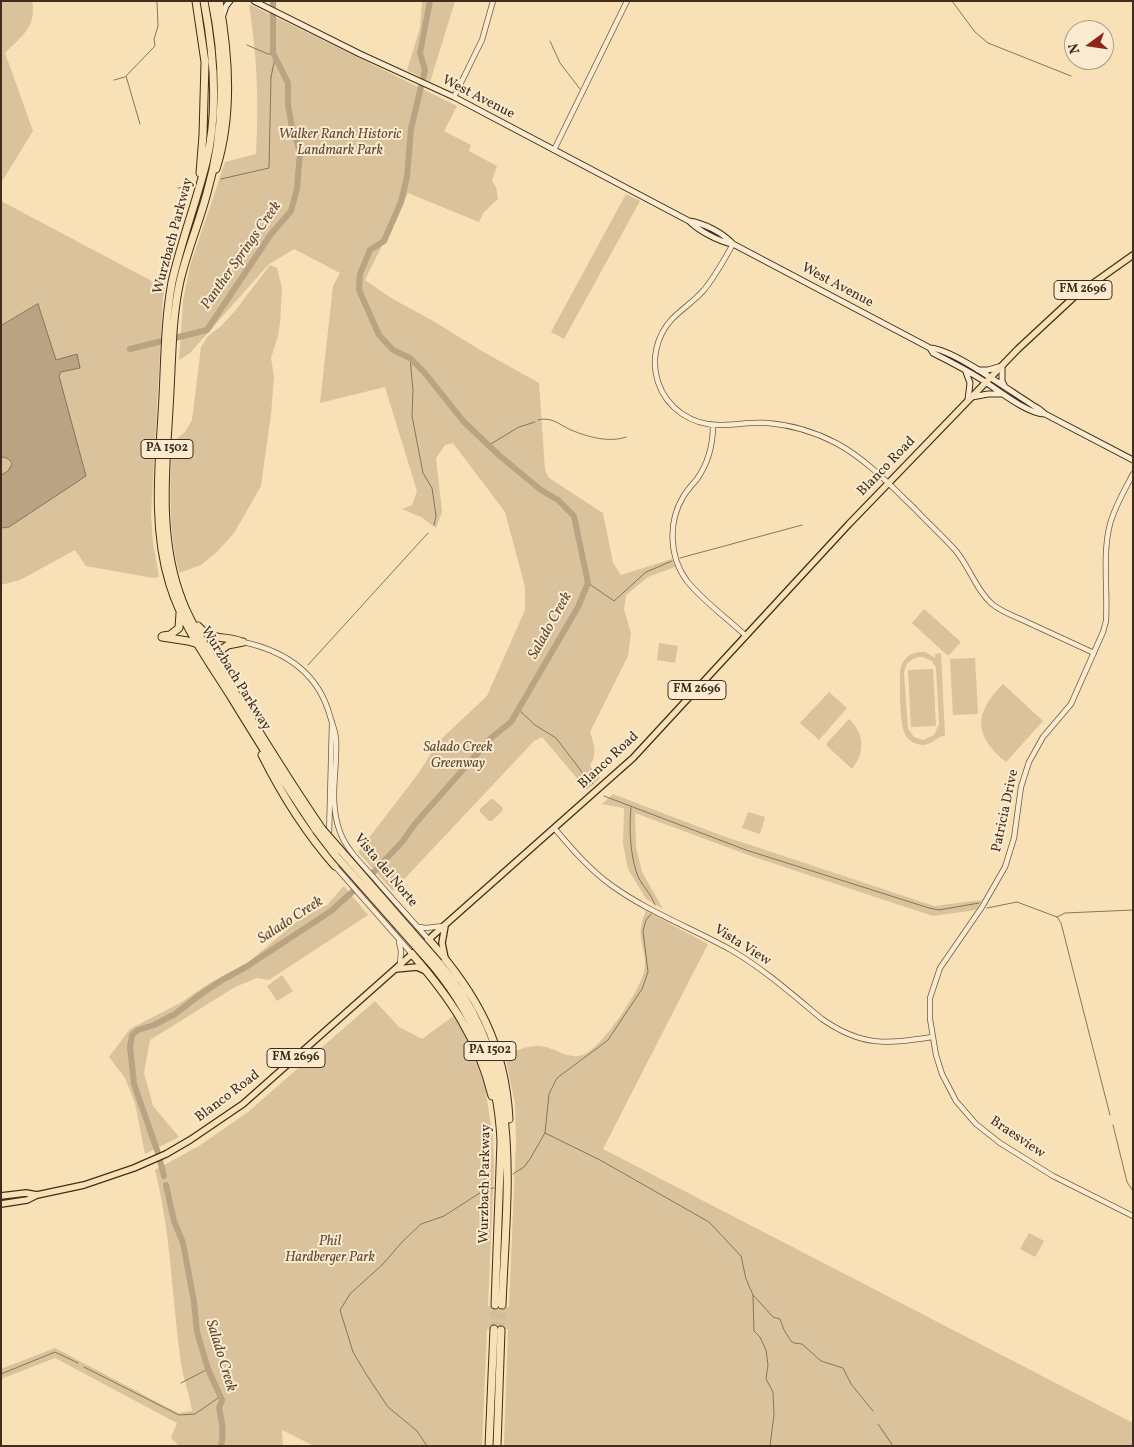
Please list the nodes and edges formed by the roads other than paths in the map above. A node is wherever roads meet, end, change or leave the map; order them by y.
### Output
1 (196, 1) edge
2 (204, 1) edge
3 (230, 1) edge
4 (254, 1) edge
5 (493, 1) edge
6 (627, 1) edge
7 (214, 2) edge
8 (223, 20) junction
9 (454, 97) junction
10 (554, 150) junction
11 (198, 191) junction
12 (208, 192) junction
13 (733, 244) junction
14 (1133, 255) edge
15 (171, 324) junction
16 (930, 348) junction
17 (1002, 366) junction
18 (965, 370) junction
19 (977, 370) junction
20 (988, 381) junction
21 (1005, 392) junction
22 (970, 399) junction
23 (713, 425) junction
24 (1133, 460) edge
25 (1133, 474) edge
26 (888, 483) junction
27 (184, 613) junction
28 (746, 636) junction
29 (243, 642) junction
30 (198, 644) junction
31 (1094, 653) junction
32 (243, 717) junction
33 (332, 721) junction
34 (258, 729) junction
35 (555, 829) junction
36 (319, 830) junction
37 (337, 869) junction
38 (416, 925) junction
39 (445, 926) junction
40 (398, 938) junction
41 (429, 940) junction
42 (412, 954) junction
43 (440, 961) junction
44 (398, 967) junction
45 (427, 971) junction
46 (932, 1038) junction
47 (501, 1141) junction
48 (36, 1195) junction
49 (1, 1196) edge
50 (1, 1204) edge
51 (1133, 1216) edge
52 (489, 1446) edge
53 (496, 1446) edge

1 - 11 highway
2 - 11 highway, Wurzbach Parkway / PA 1502
3 - 8 main road
4 - 9 main road, West Avenue
5 - 9 street
6 - 10 street
7 - 8 highway
7 - 12 highway, Wurzbach Parkway / PA 1502
8 - 12 highway
9 - 10 main road, West Avenue
10 - 13 main road, West Avenue
11 - 15 highway, Wurzbach Parkway / PA 1502
12 - 15 highway, Wurzbach Parkway / PA 1502
13 - 16 main road, West Avenue
13 - 23 street
14 - 17 main road, Blanco Road / FM 2696
15 - 27 highway, Wurzbach Parkway / PA 1502
16 - 18 main road, West Avenue
16 - 19 main road, West Avenue
17 - 19 main road
17 - 20 main road, Blanco Road / FM 2696
17 - 21 main road
18 - 20 main road, West Avenue
18 - 22 main road
19 - 20 main road, West Avenue
20 - 21 main road, West Avenue
20 - 22 main road, Blanco Road / FM 2696
21 - 22 main road
21 - 24 main road, West Avenue
22 - 26 main road, Blanco Road / FM 2696
23 - 26 street
23 - 28 street
25 - 31 street, Patricia Drive
26 - 28 main road, Blanco Road / FM 2696
26 - 31 street
27 - 29 highway
27 - 30 highway, Wurzbach Parkway / PA 1502
27 - 30 highway
27 - 34 highway, Wurzbach Parkway / PA 1502
28 - 35 main road, Blanco Road / FM 2696
29 - 33 street, Vista del Norte
29 - 34 highway
30 - 32 highway, Wurzbach Parkway / PA 1502
31 - 46 street, Patricia Drive
32 - 36 highway, Wurzbach Parkway / PA 1502
32 - 37 highway
33 - 37 street, Vista del Norte
33 - 38 street, Vista del Norte
34 - 36 highway, Wurzbach Parkway / PA 1502
35 - 39 main road, Blanco Road / FM 2696
35 - 46 street, Vista View
36 - 43 highway, Wurzbach Parkway / PA 1502, bridge
37 - 40 street
38 - 39 street
38 - 40 street
38 - 41 street, Vista del Norte
39 - 41 main road, Blanco Road / FM 2696
39 - 43 main road
40 - 42 street
40 - 44 street
41 - 42 main road, Blanco Road / FM 2696
41 - 43 highway
42 - 44 main road, Blanco Road / FM 2696
42 - 45 highway
43 - 45 highway
43 - 47 highway, Wurzbach Parkway / PA 1502
43 - 47 highway, Wurzbach Parkway / PA 1502
44 - 45 main road
44 - 48 main road, Blanco Road / FM 2696
45 - 47 highway
46 - 51 street, Braesview
48 - 49 main road, Blanco Road / FM 2696
48 - 50 main road, Blanco Road / FM 2696
52 - 53 highway

